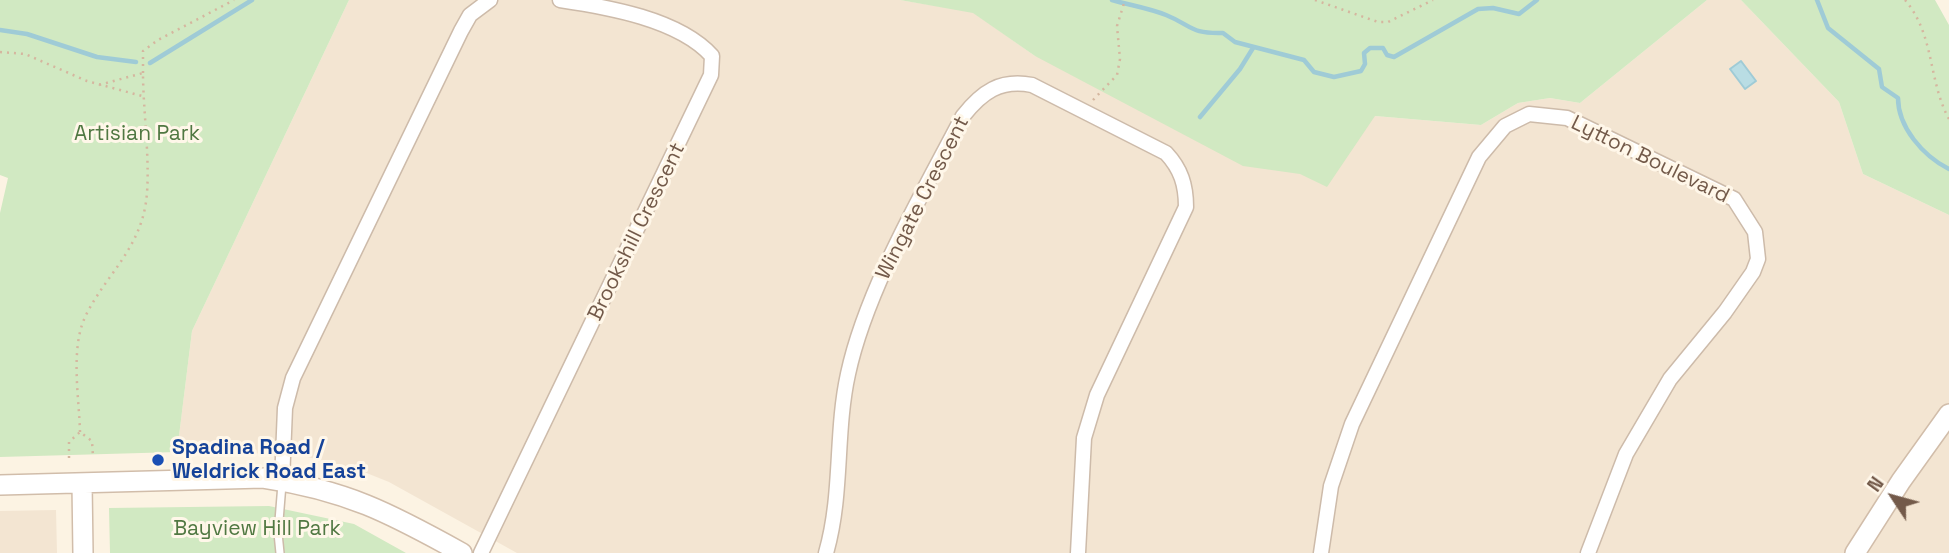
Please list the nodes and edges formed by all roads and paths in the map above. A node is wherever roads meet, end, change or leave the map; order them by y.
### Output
1 (234, 0) edge
2 (490, 0) edge
3 (560, 0) edge
4 (1125, 0) edge
5 (1315, 0) edge
6 (1433, 0) edge
7 (1905, 0) edge
8 (0, 52) edge
9 (143, 73) junction
10 (99, 85) junction
11 (143, 96) junction
12 (1084, 111) junction
13 (1949, 119) edge
14 (1949, 414) edge
15 (80, 432) junction
16 (93, 457) dead end
17 (69, 458) dead end
18 (282, 481) junction
19 (82, 483) junction
20 (0, 485) edge
21 (83, 553) edge
22 (280, 553) edge
23 (462, 553) edge
24 (481, 553) edge
25 (826, 553) edge
26 (1078, 553) edge
27 (1321, 553) edge
28 (1587, 553) edge
29 (1855, 553) edge

1 - 9 path
2 - 18 street
3 - 24 street, Brookshill Crescent
4 - 12 path
5 - 6 path
7 - 13 path
8 - 10 path
9 - 10 path
9 - 11 path
10 - 11 path
11 - 15 path
12 - 25 street, Wingate Crescent
12 - 26 street, Wingate Crescent
14 - 29 street
15 - 16 path
15 - 17 path
18 - 19 street
18 - 22 lane
18 - 23 street
19 - 20 street
19 - 21 street
27 - 28 street, Lytton Boulevard

